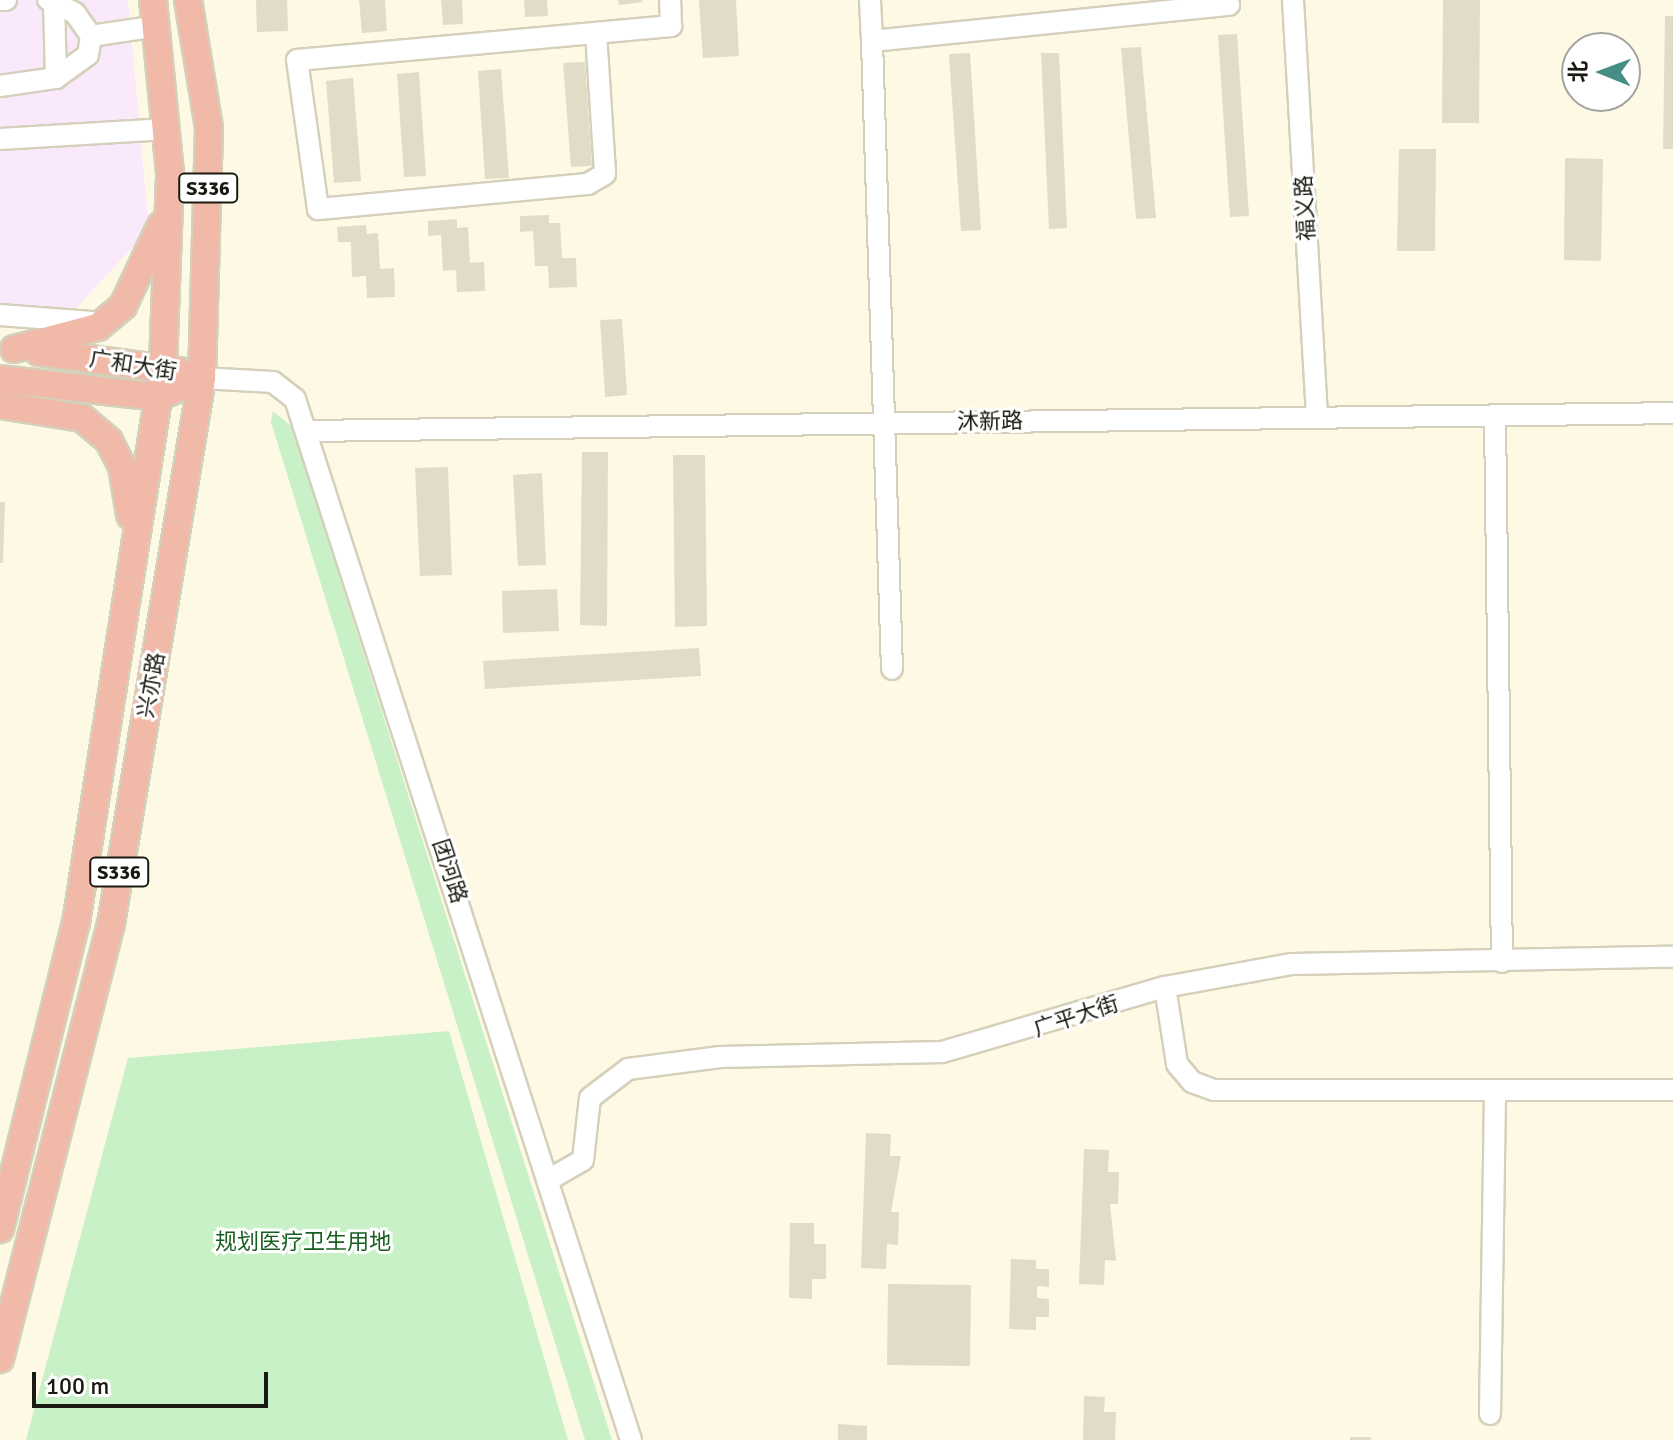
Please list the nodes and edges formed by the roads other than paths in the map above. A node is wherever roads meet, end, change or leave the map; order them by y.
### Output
1 (188, 0) edge
2 (670, 0) edge
3 (870, 0) edge
4 (1293, 0) edge
5 (51, 1) edge
6 (1229, 5) dead end
7 (156, 13) edge
8 (596, 33) junction
9 (91, 36) junction
10 (872, 41) junction
11 (56, 78) junction
12 (0, 86) edge
13 (167, 129) junction
14 (0, 139) edge
15 (169, 199) junction
16 (0, 315) edge
17 (104, 322) junction
18 (7, 348) edge
19 (163, 367) junction
20 (202, 378) junction
21 (0, 379) edge
22 (158, 397) junction
23 (0, 405) edge
24 (1673, 413) edge
25 (1495, 415) junction
26 (1317, 417) junction
27 (884, 422) junction
28 (306, 431) junction
29 (132, 545) junction
30 (892, 669) dead end
31 (1673, 957) edge
32 (1502, 962) junction
33 (1165, 987) junction
34 (1673, 1090) edge
35 (1495, 1091) junction
36 (550, 1179) junction
37 (0, 1229) edge
38 (0, 1359) edge
39 (1490, 1414) dead end
40 (631, 1440) edge

1 - 20 main road, 兴亦路 / S336
2 - 8 street
3 - 10 street
4 - 26 street, 福义路
5 - 9 street
5 - 11 street
6 - 10 street
7 - 9 street
7 - 13 main road, 兴亦路 / S336
8 - 8 street
9 - 11 street
10 - 27 street
11 - 12 street
13 - 14 street
13 - 15 main road, 兴亦路 / S336
15 - 17 main road
15 - 19 main road, 兴亦路 / S336
16 - 17 street
17 - 18 main road
18 - 19 main road, 广和大街
19 - 20 main road, 广和大街
19 - 22 main road, 兴亦路 / S336
20 - 22 main road, 广和大街
20 - 28 street, 团河路
20 - 38 main road, 兴亦路 / S336
21 - 22 main road, 广和大街
22 - 29 main road, 兴亦路 / S336
23 - 29 main road
24 - 25 street, 沐新路
25 - 26 street, 沐新路
25 - 32 street
26 - 27 street, 沐新路
27 - 28 street, 沐新路
27 - 30 street
28 - 36 street, 团河路
29 - 37 main road, 兴亦路 / S336
31 - 32 street, 广平大街
32 - 33 street, 广平大街
33 - 35 street
33 - 36 street, 广平大街
34 - 35 street
35 - 39 street
36 - 40 street, 团河路

